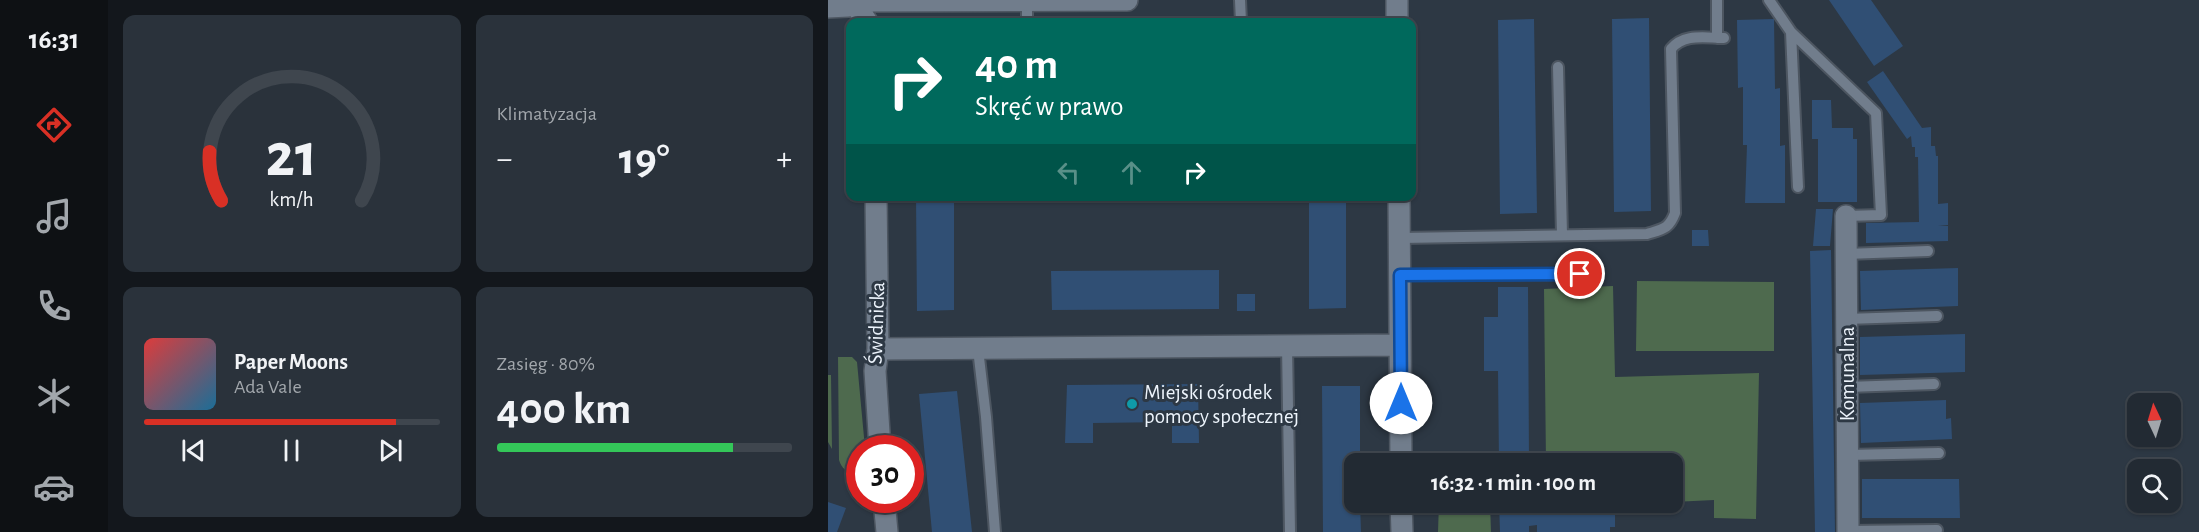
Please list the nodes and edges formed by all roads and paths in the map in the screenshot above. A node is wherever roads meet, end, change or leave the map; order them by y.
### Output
1 (1127, 0) edge
2 (1240, 0) edge
3 (1397, 0) edge
4 (1717, 0) edge
5 (1769, 0) edge
6 (1027, 1) edge
7 (859, 2) edge
8 (828, 7) edge
9 (865, 18) edge
10 (1027, 18) edge
11 (1241, 18) edge
12 (1397, 18) edge
13 (1791, 32) junction
14 (1558, 66) dead end
15 (1797, 187) dead end
16 (876, 201) edge
17 (1400, 201) edge
18 (1846, 216) joint
19 (1562, 235) junction
20 (1400, 238) junction
21 (1928, 251) dead end
22 (1846, 254) junction
23 (1400, 275) junction
24 (1580, 281) dead end
25 (1938, 316) dead end
26 (1846, 319) junction
27 (1287, 345) junction
28 (1400, 345) junction
29 (978, 349) junction
30 (878, 350) junction
31 (1934, 384) dead end
32 (1847, 387) junction
33 (879, 435) edge
34 (1401, 453) edge
35 (1939, 453) dead end
36 (1847, 455) junction
37 (885, 513) edge
38 (1401, 513) edge
39 (1937, 530) dead end
40 (1848, 531) edge
41 (887, 532) edge
42 (995, 532) edge
43 (1290, 532) edge
44 (1402, 532) edge

1 - 6 street
2 - 11 lane
3 - 12 street
4 - 19 lane
5 - 13 lane
6 - 7 street
6 - 10 lane
7 - 8 street
7 - 9 street
13 - 15 lane
13 - 18 lane
14 - 19 lane
16 - 30 street, Świdnicka
17 - 20 street
18 - 22 street, Komunalna
19 - 20 lane
20 - 23 street
21 - 22 lane
22 - 26 street, Komunalna
23 - 24 lane
23 - 28 street
25 - 26 lane
26 - 32 street, Komunalna
27 - 28 street
27 - 29 street
27 - 43 lane
28 - 34 street
29 - 30 street
29 - 42 lane
30 - 33 street, Świdnicka
31 - 32 lane
32 - 36 street, Komunalna
35 - 36 lane
36 - 40 street, Komunalna
37 - 41 street
38 - 44 street
39 - 40 lane

